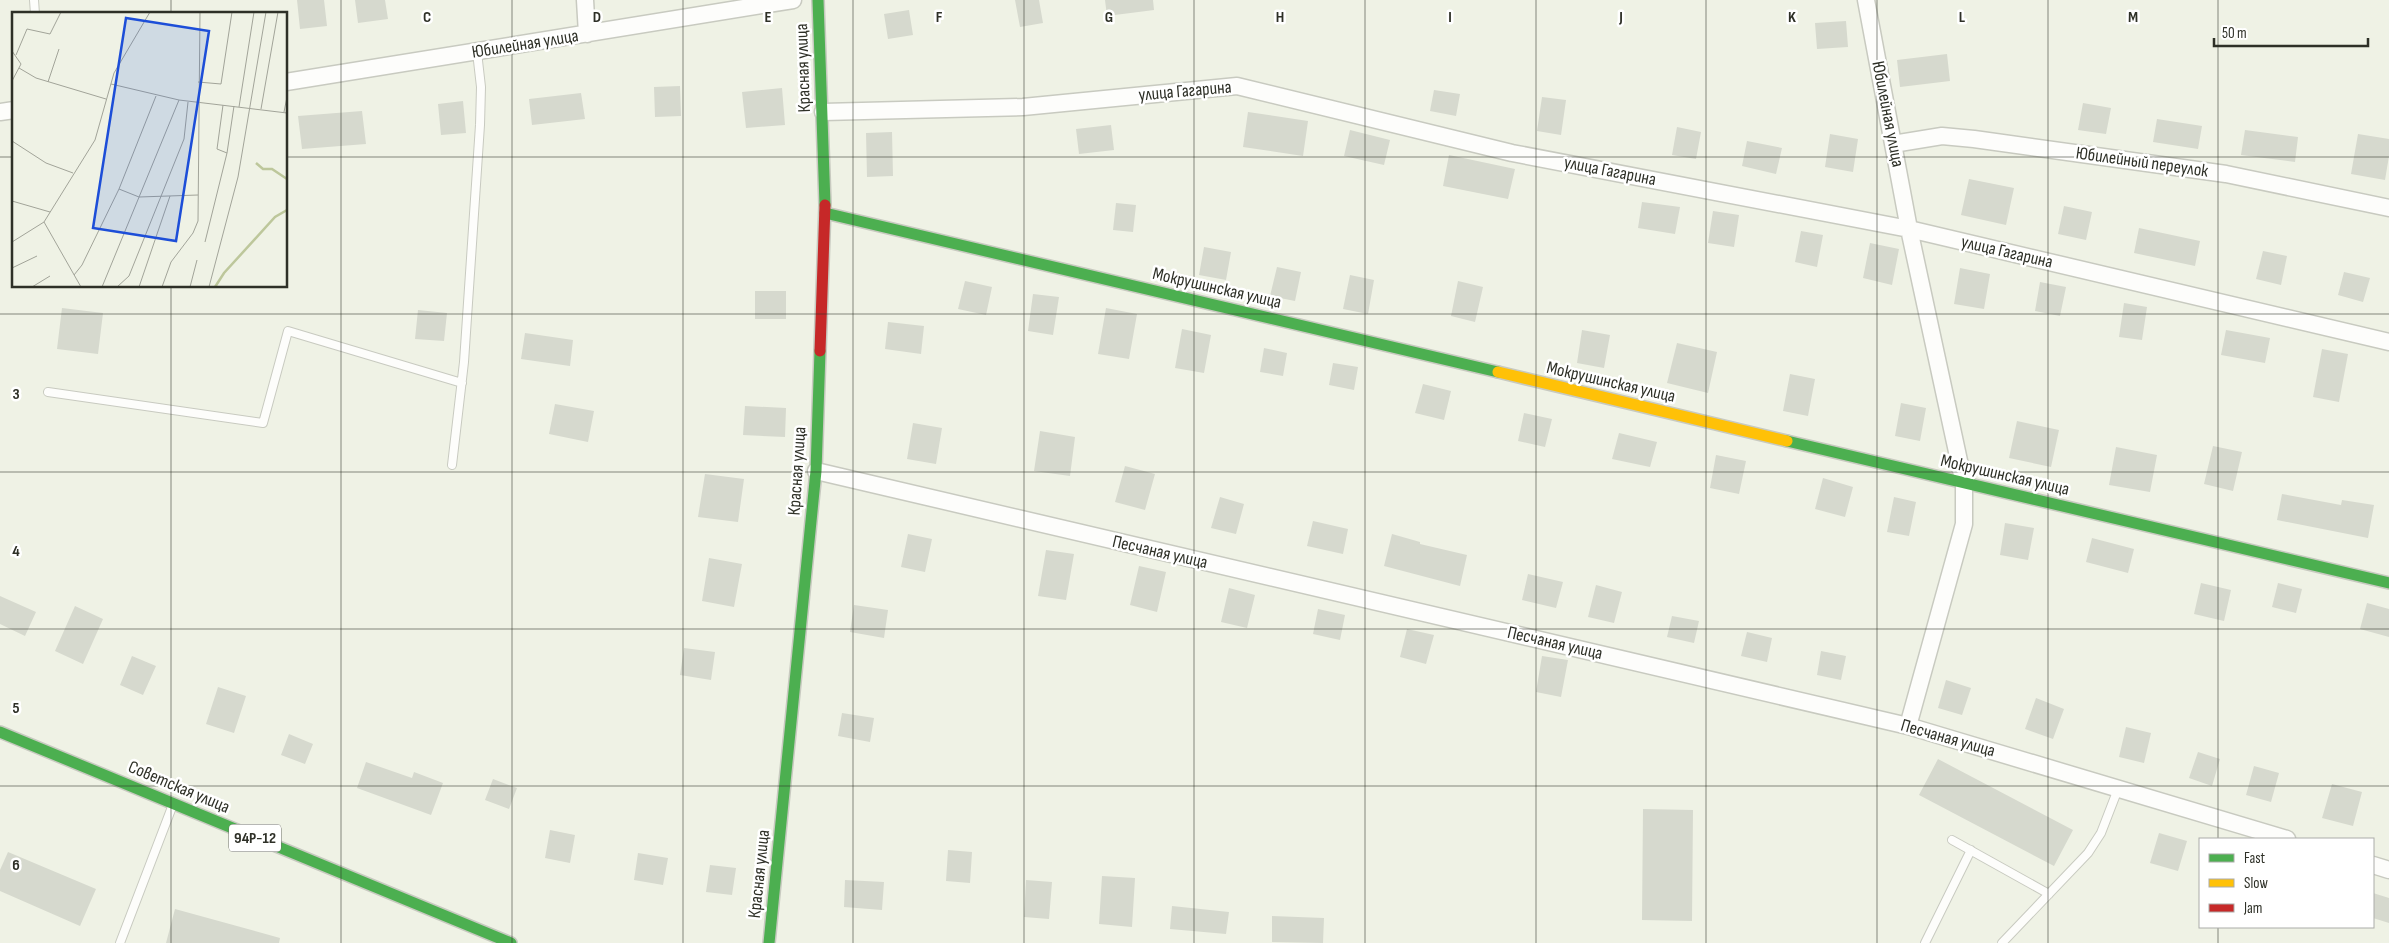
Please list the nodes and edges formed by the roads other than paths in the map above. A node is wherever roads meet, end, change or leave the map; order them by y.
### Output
1 (585, 0) edge
2 (793, 0) edge
3 (818, 0) edge
4 (1866, 0) edge
5 (587, 34) junction
6 (477, 52) junction
7 (288, 82) edge
8 (823, 112) junction
9 (1893, 144) junction
10 (2389, 208) edge
11 (825, 214) junction
12 (1909, 229) junction
13 (2389, 342) edge
14 (462, 382) junction
15 (48, 392) dead end
16 (452, 465) dead end
17 (816, 471) junction
18 (1964, 484) junction
19 (2389, 583) edge
20 (1908, 726) junction
21 (0, 732) edge
22 (2118, 788) junction
23 (174, 804) junction
24 (2284, 838) edge
25 (1952, 840) dead end
26 (1971, 850) junction
27 (2374, 865) edge
28 (2389, 870) edge
29 (2049, 894) junction
30 (120, 943) edge
31 (511, 943) edge
32 (769, 943) edge
33 (1925, 943) edge
34 (2002, 943) edge

1 - 5 street
2 - 5 street, Юбилейная улица
3 - 8 street, Красная улица
4 - 9 street, Юбилейная улица
5 - 6 street, Юбилейная улица
6 - 7 street, Юбилейная улица
6 - 14 lane
8 - 11 street, Красная улица
8 - 12 street, улица Гагарина
9 - 10 street, Юбилейный переулок
9 - 12 street, Юбилейная улица
11 - 17 street, Красная улица
11 - 18 street, Мокрушинская улица
12 - 13 street, улица Гагарина
12 - 18 street, Юбилейная улица
14 - 15 lane
14 - 16 lane
17 - 20 street, Песчаная улица
17 - 32 street, Красная улица
18 - 19 street, Мокрушинская улица
18 - 20 street, Юбилейная улица
20 - 22 street, Песчаная улица
21 - 23 street, Советская улица / 94Р-12
22 - 24 street, Песчаная улица
22 - 29 lane
23 - 30 lane
23 - 31 street, Советская улица / 94Р-12
25 - 26 lane
26 - 29 lane
26 - 33 lane
27 - 28 street
29 - 34 lane

